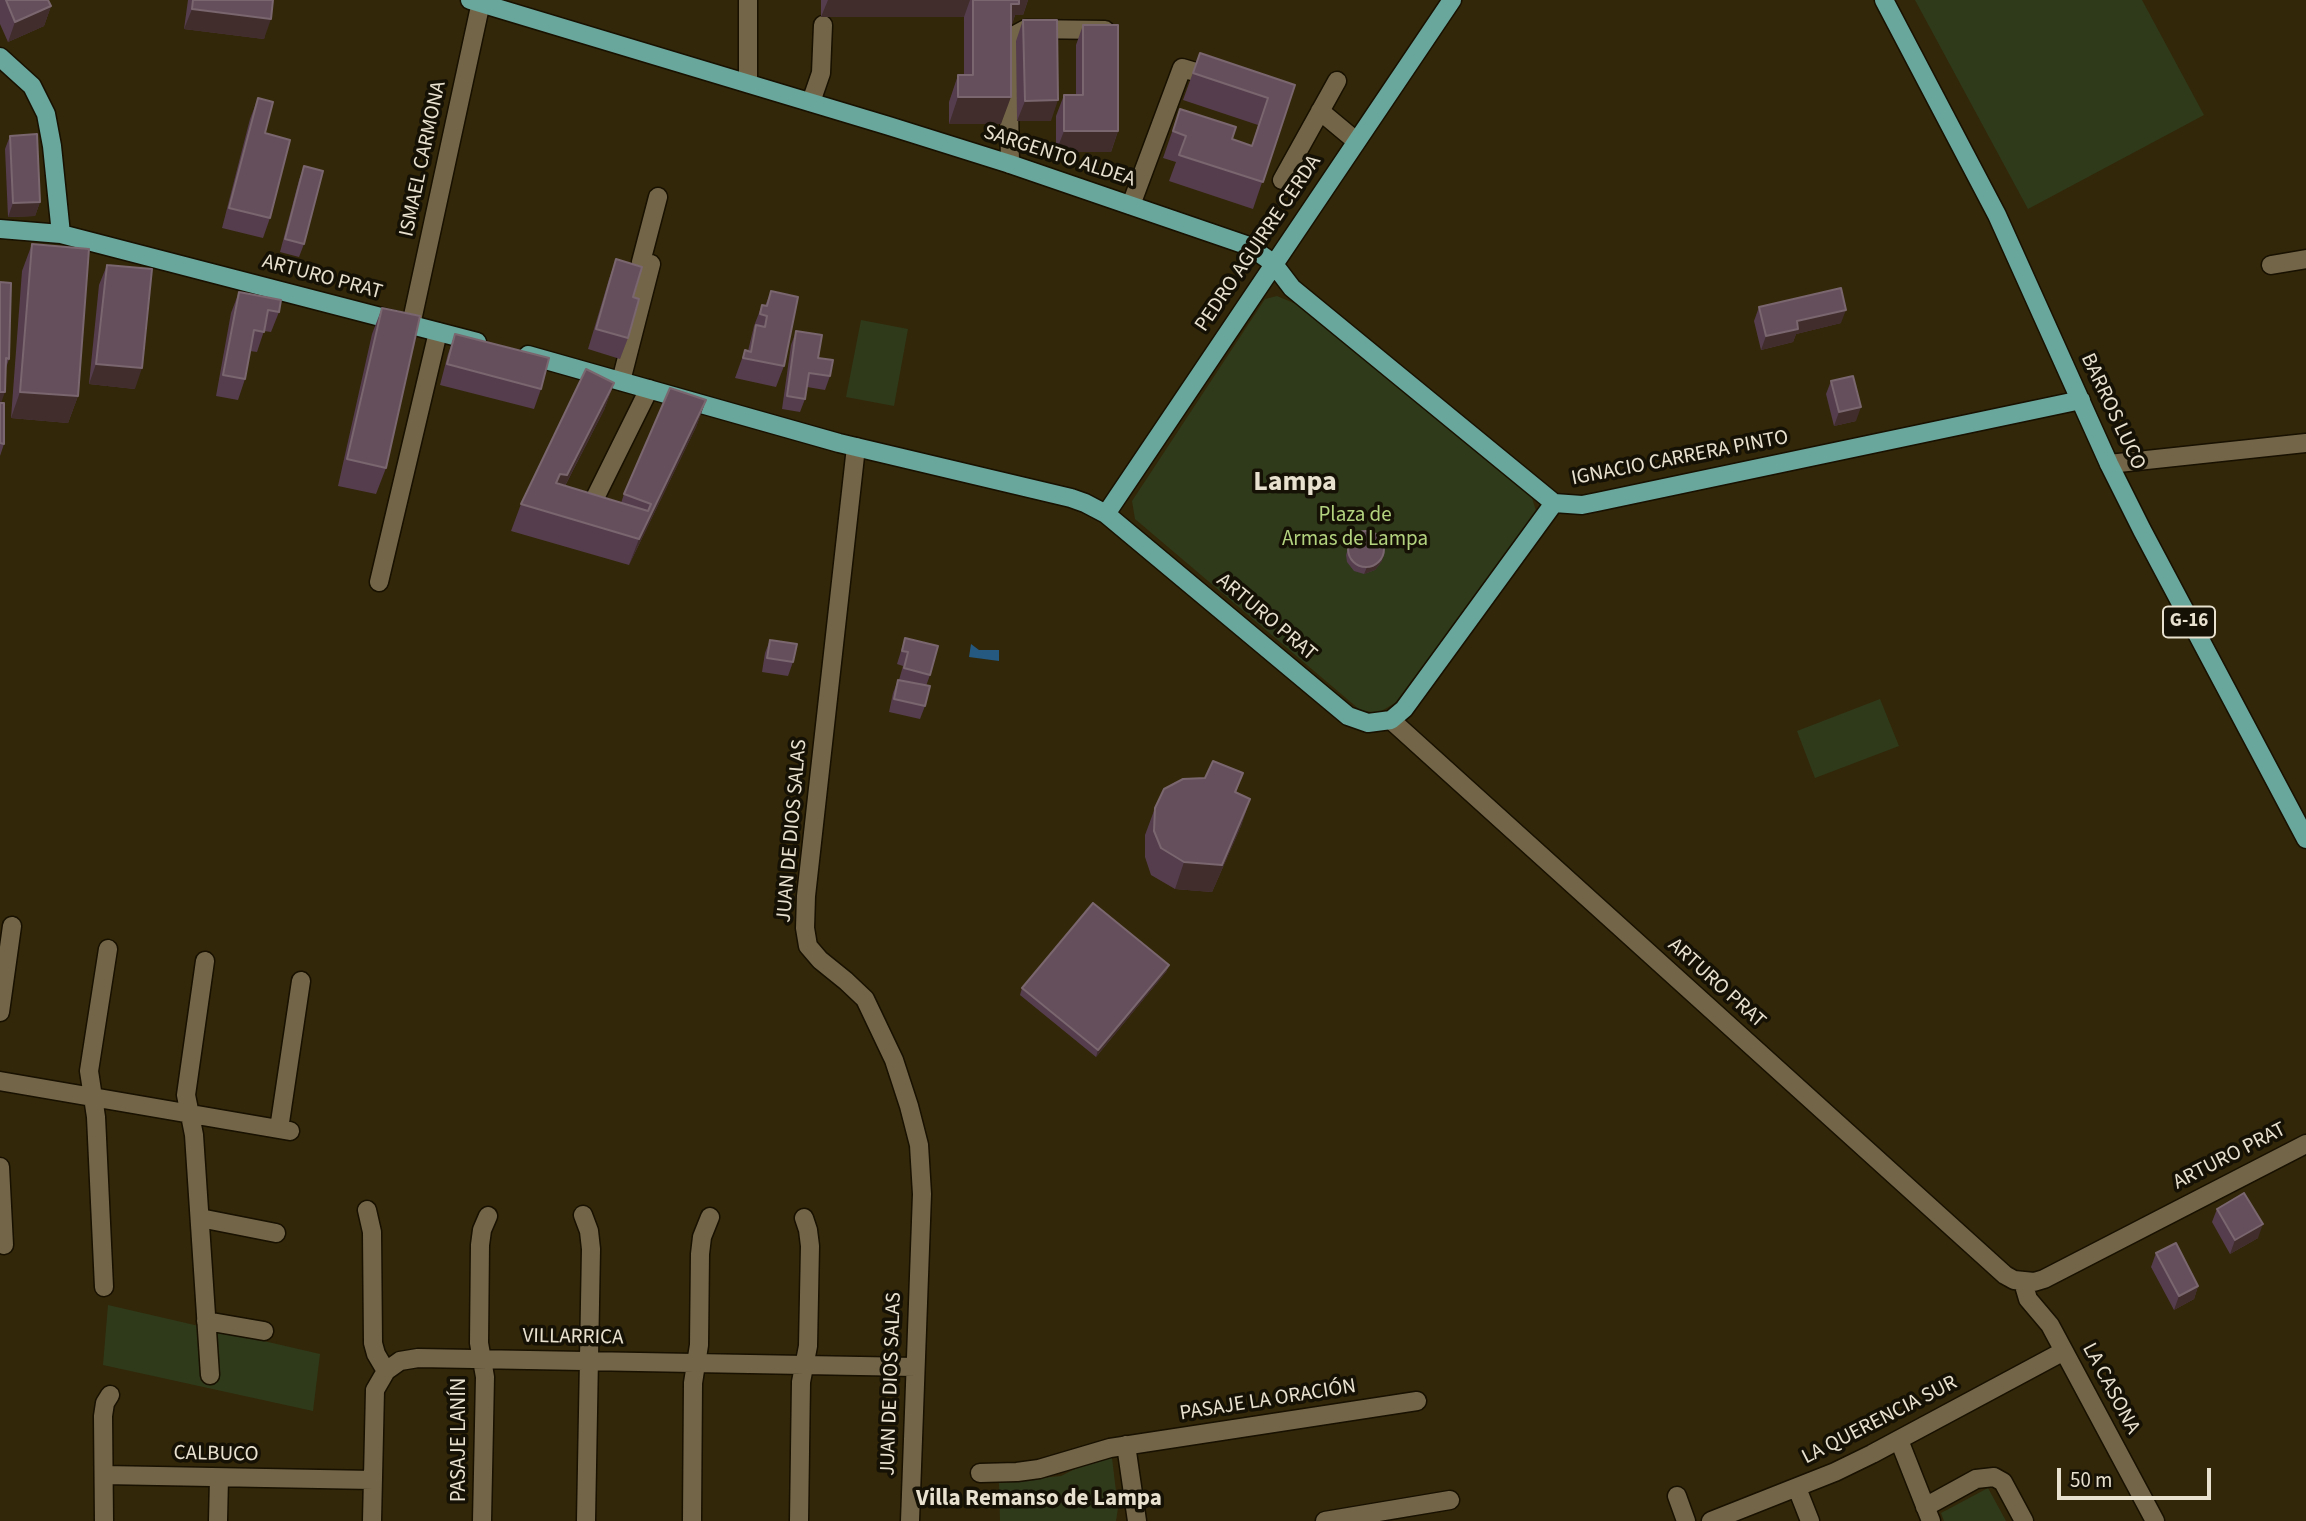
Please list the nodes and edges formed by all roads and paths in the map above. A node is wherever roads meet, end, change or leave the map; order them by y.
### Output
1 (748, 0) edge
2 (1452, 0) edge
3 (1884, 0) edge
4 (475, 1) edge
5 (823, 25) dead end
6 (1105, 30) edge
7 (0, 57) edge
8 (1230, 82) edge
9 (1337, 82) dead end
10 (748, 83) junction
11 (811, 102) junction
12 (1320, 111) junction
13 (1356, 141) junction
14 (1010, 164) junction
15 (1282, 180) dead end
16 (658, 197) dead end
17 (1131, 205) junction
18 (0, 229) edge
19 (61, 234) junction
20 (2306, 259) edge
21 (1273, 263) junction
22 (2272, 265) dead end
23 (411, 325) junction
24 (438, 332) junction
25 (621, 381) junction
26 (649, 389) junction
27 (2081, 400) junction
28 (2306, 443) edge
29 (856, 447) junction
30 (2109, 464) junction
31 (1554, 503) junction
32 (592, 504) edge
33 (1106, 514) junction
34 (379, 582) dead end
35 (1391, 720) junction
36 (2306, 839) edge
37 (12, 926) dead end
38 (108, 949) dead end
39 (205, 961) dead end
40 (301, 981) dead end
41 (0, 1012) edge
42 (0, 1081) edge
43 (93, 1097) junction
44 (190, 1113) junction
45 (2306, 1144) edge
46 (0, 1167) edge
47 (367, 1210) dead end
48 (583, 1215) dead end
49 (488, 1216) dead end
50 (710, 1217) dead end
51 (200, 1219) junction
52 (804, 1219) dead end
53 (276, 1233) dead end
54 (4, 1245) dead end
55 (2023, 1282) junction
56 (104, 1287) dead end
57 (206, 1321) junction
58 (264, 1331) dead end
59 (2064, 1351) junction
60 (482, 1359) junction
61 (589, 1361) junction
62 (696, 1363) junction
63 (804, 1365) junction
64 (915, 1367) junction
65 (386, 1371) junction
66 (210, 1375) dead end
67 (110, 1395) dead end
68 (1418, 1401) dead end
69 (1899, 1440) junction
70 (1126, 1445) junction
71 (980, 1473) dead end
72 (104, 1475) junction
73 (219, 1478) junction
74 (373, 1480) junction
75 (1797, 1488) junction
76 (1677, 1496) dead end
77 (1450, 1500) dead end
78 (1928, 1514) edge
79 (104, 1521) edge
80 (218, 1521) edge
81 (372, 1521) edge
82 (482, 1521) edge
83 (586, 1521) edge
84 (692, 1521) edge
85 (799, 1521) edge
86 (910, 1521) edge
87 (1137, 1521) edge
88 (1325, 1521) edge
89 (1686, 1521) edge
90 (1711, 1521) edge
91 (1810, 1521) edge
92 (2024, 1521) edge
93 (2155, 1521) edge

1 - 10 street
2 - 13 main road, PEDRO AGUIRRE CERDA
3 - 27 main road, BARROS LUCO / G-16
4 - 10 main road, SARGENTO ALDEA
4 - 23 street, ISMAEL CARMONA
5 - 11 street
6 - 14 street
7 - 19 main road
8 - 17 street
9 - 12 street
10 - 11 main road, SARGENTO ALDEA
11 - 14 main road, SARGENTO ALDEA
12 - 13 street
12 - 15 street
13 - 21 main road, PEDRO AGUIRRE CERDA
14 - 17 main road, SARGENTO ALDEA
16 - 25 street
17 - 21 main road, SARGENTO ALDEA
18 - 19 main road, ARTURO PRAT
19 - 23 main road, ARTURO PRAT
20 - 22 street
21 - 31 main road, SARGENTO ALDEA
21 - 33 main road, PEDRO AGUIRRE CERDA
23 - 24 main road, ARTURO PRAT
24 - 25 main road, ARTURO PRAT
24 - 34 street
25 - 26 main road, ARTURO PRAT
26 - 29 main road, ARTURO PRAT
26 - 32 street
27 - 30 main road, BARROS LUCO / G-16
27 - 31 main road, IGNACIO CARRERA PINTO
28 - 30 street
29 - 33 main road, ARTURO PRAT
29 - 64 street, JUAN DE DIOS SALAS
30 - 36 main road, BARROS LUCO / G-16
31 - 35 main road, IGNACIO CARRERA PINTO
33 - 35 main road, ARTURO PRAT
35 - 55 street, ARTURO PRAT
37 - 41 street
38 - 43 street
39 - 44 street
40 - 44 street
42 - 43 street
43 - 44 street
43 - 56 street
44 - 51 street
45 - 55 street, ARTURO PRAT
46 - 54 street
47 - 65 street
48 - 61 street
49 - 60 street, PASAJE LANÍN
50 - 62 street
51 - 53 street
51 - 57 street
52 - 63 street
55 - 59 street, LA CASONA
57 - 58 street
57 - 66 street
59 - 69 street, LA QUERENCIA SUR
59 - 93 street, LA CASONA
60 - 61 street, VILLARRICA
60 - 65 street, VILLARRICA
60 - 82 street, PASAJE LANÍN
61 - 62 street, VILLARRICA
61 - 83 street
62 - 63 street, VILLARRICA
62 - 84 street
63 - 64 street, VILLARRICA
63 - 85 street
64 - 86 street, JUAN DE DIOS SALAS
65 - 74 street
67 - 72 street
68 - 70 street, PASAJE LA ORACIÓN
69 - 75 street, LA QUERENCIA SUR
69 - 78 street
70 - 71 street, PASAJE LA ORACIÓN
70 - 87 street
72 - 73 street, CALBUCO
72 - 79 street
73 - 74 street, CALBUCO
73 - 80 street
74 - 81 street
75 - 90 street, LA QUERENCIA SUR
75 - 91 street
76 - 89 street
77 - 88 street
78 - 92 street

